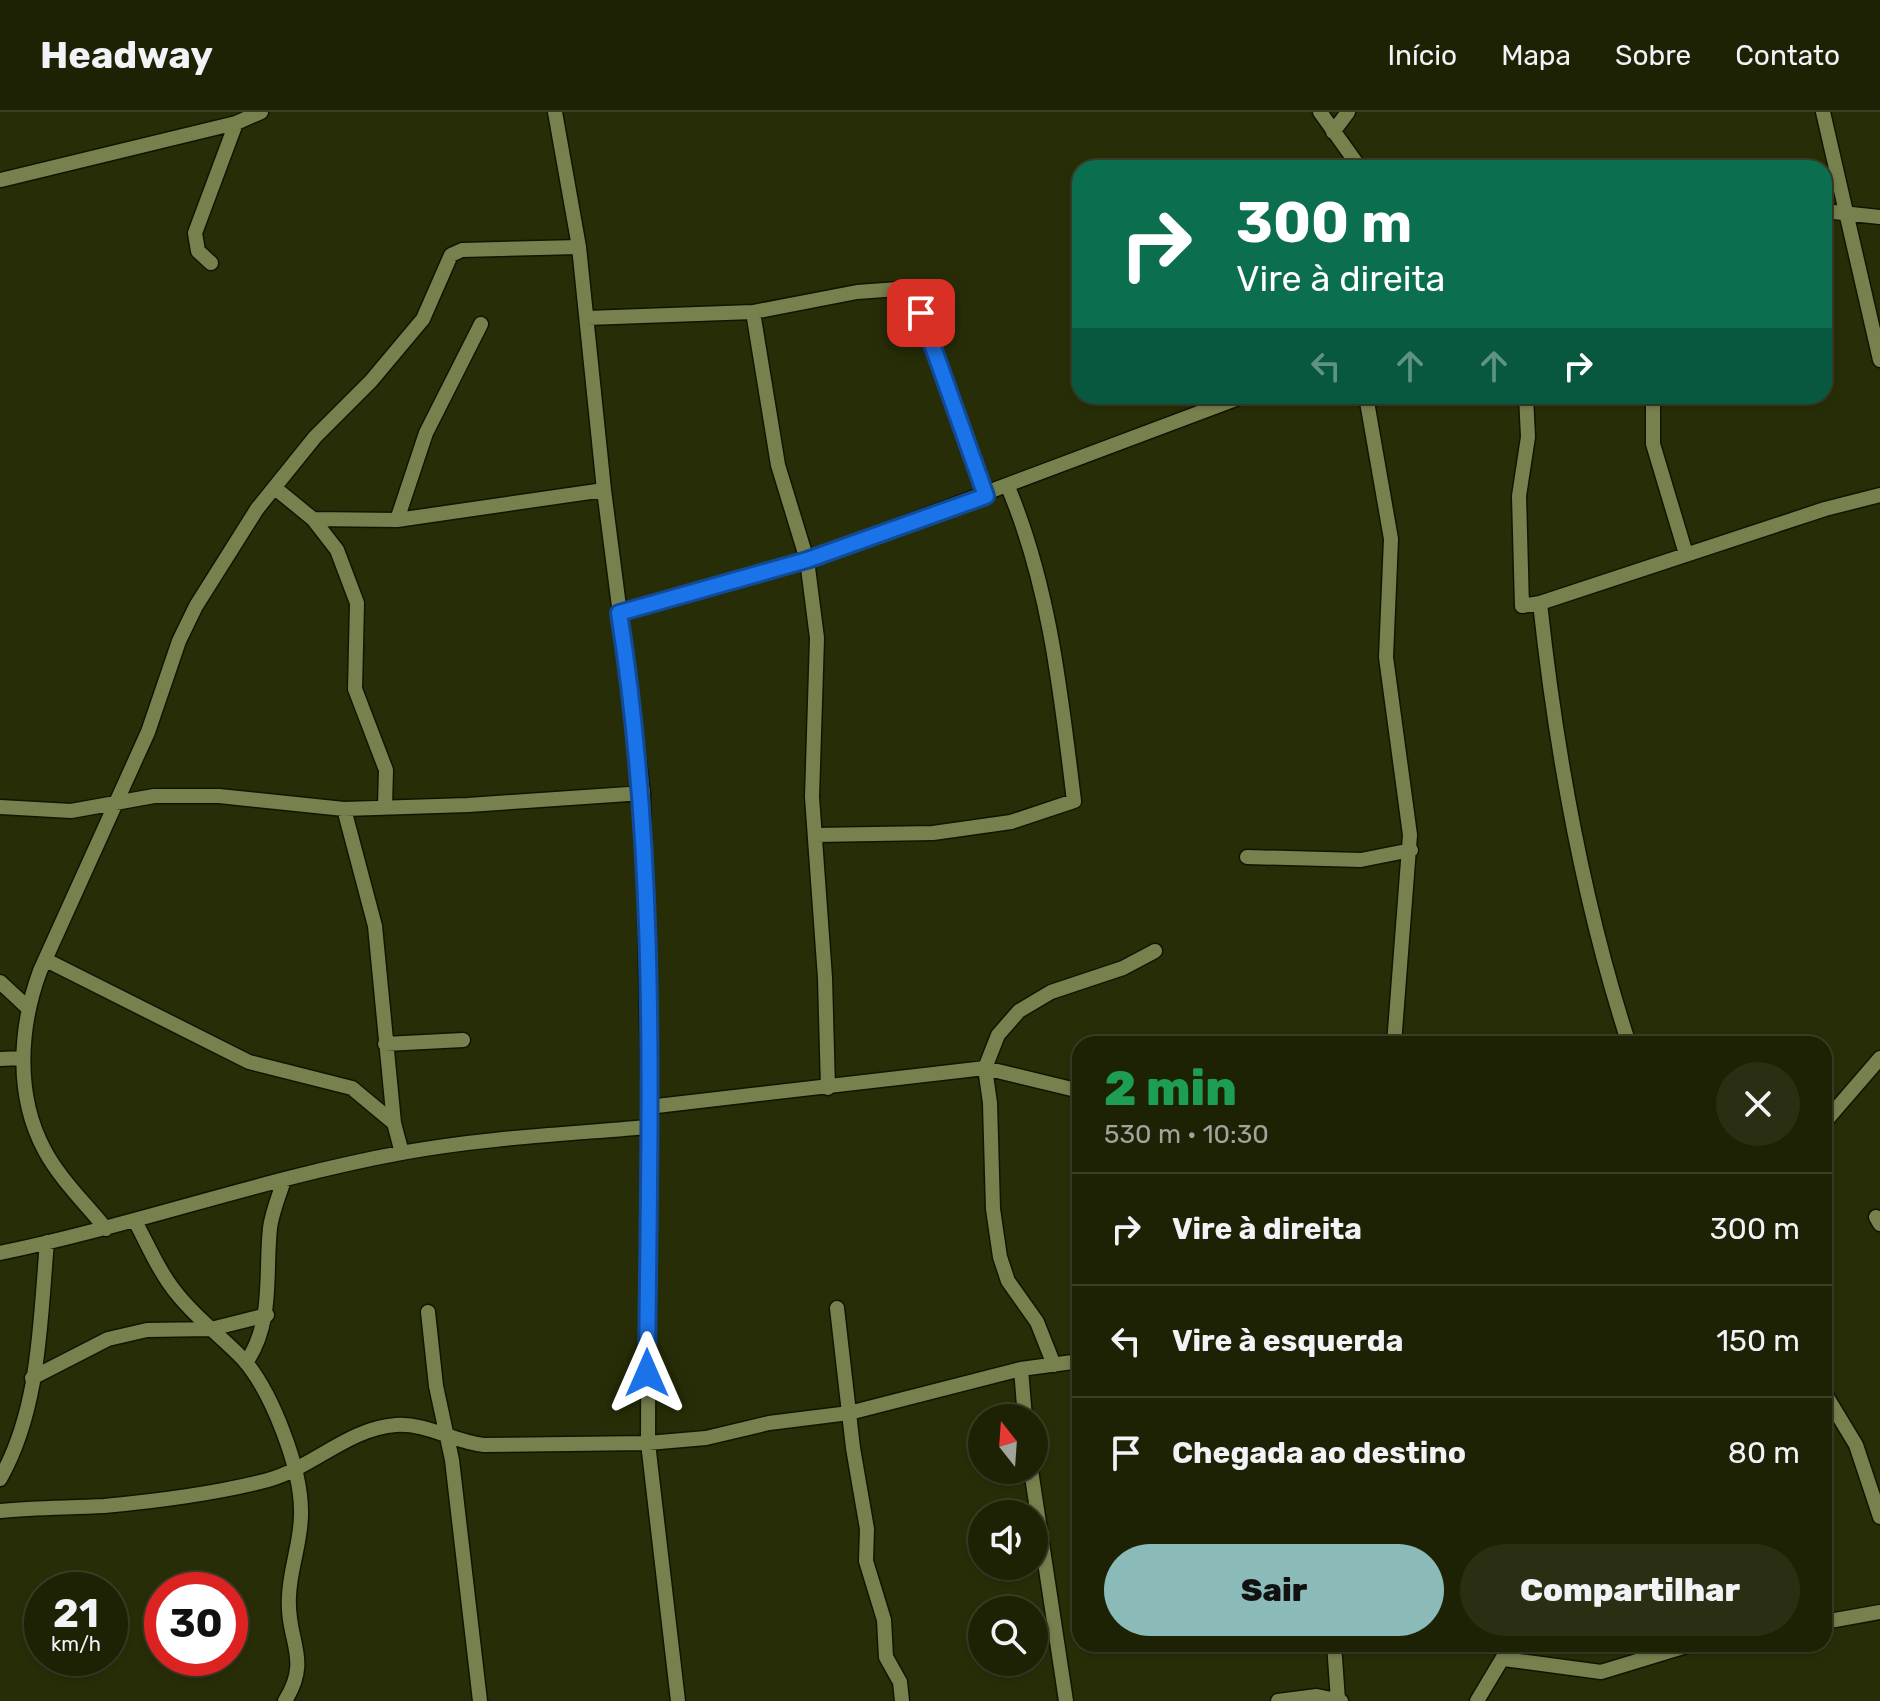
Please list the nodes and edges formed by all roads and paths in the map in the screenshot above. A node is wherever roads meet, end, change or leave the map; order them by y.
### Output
1 (261, 112) edge
2 (555, 112) edge
3 (1320, 112) edge
4 (1348, 112) edge
5 (1823, 112) edge
6 (236, 123) junction
7 (1333, 132) junction
8 (1354, 160) edge
9 (1, 180) edge
10 (1832, 211) edge
11 (1845, 212) junction
12 (1880, 217) edge
13 (579, 247) junction
14 (211, 263) dead end
15 (753, 312) junction
16 (587, 318) junction
17 (481, 324) dead end
18 (1880, 360) edge
19 (1223, 404) edge
20 (1367, 404) edge
21 (1526, 404) edge
22 (1653, 404) edge
23 (1008, 487) junction
24 (275, 488) junction
25 (604, 490) junction
26 (1880, 495) edge
27 (986, 496) junction
28 (313, 519) junction
29 (397, 520) junction
30 (1686, 554) junction
31 (807, 560) junction
32 (1540, 603) junction
33 (619, 613) junction
34 (643, 793) junction
35 (114, 804) junction
36 (385, 806) junction
37 (0, 807) edge
38 (344, 809) junction
39 (815, 835) junction
40 (1411, 850) junction
41 (1247, 857) dead end
42 (1155, 951) dead end
43 (46, 960) junction
44 (0, 982) edge
45 (27, 1007) junction
46 (1395, 1036) edge
47 (1627, 1036) edge
48 (463, 1040) dead end
49 (385, 1044) junction
50 (23, 1058) junction
51 (1880, 1058) edge
52 (0, 1059) edge
53 (985, 1068) junction
54 (828, 1088) junction
55 (1072, 1089) edge
56 (648, 1107) junction
57 (1832, 1114) edge
58 (394, 1123) junction
59 (649, 1127) junction
60 (402, 1153) junction
61 (284, 1180) junction
62 (135, 1221) junction
63 (106, 1229) junction
64 (47, 1242) junction
65 (0, 1253) edge
66 (837, 1308) dead end
67 (428, 1312) dead end
68 (267, 1315) junction
69 (211, 1329) junction
70 (1072, 1362) edge
71 (246, 1363) junction
72 (1054, 1365) junction
73 (1021, 1369) junction
74 (32, 1378) junction
75 (1024, 1404) edge
76 (1832, 1405) edge
77 (849, 1413) junction
78 (447, 1436) junction
79 (648, 1443) junction
80 (297, 1471) junction
81 (0, 1479) edge
82 (1033, 1484) edge
83 (0, 1511) edge
84 (1880, 1517) edge
85 (1880, 1612) edge
86 (1832, 1621) edge
87 (1335, 1652) edge
88 (1507, 1652) edge
89 (1667, 1652) edge
90 (1504, 1659) junction
91 (1340, 1700) edge
92 (285, 1701) edge
93 (480, 1701) edge
94 (678, 1701) edge
95 (902, 1701) edge
96 (1066, 1701) edge
97 (1278, 1701) edge
98 (1477, 1701) edge

1 - 6 street
2 - 13 street
3 - 7 street
4 - 7 street
5 - 11 street
6 - 9 street
6 - 14 street
7 - 8 street
10 - 11 street
11 - 12 street
11 - 18 street
13 - 16 street
13 - 24 street
15 - 16 street
15 - 27 street
15 - 31 street
16 - 25 street
17 - 29 street
19 - 23 street
20 - 40 street
21 - 32 street
22 - 30 street
23 - 27 street
23 - 39 street
24 - 28 street
24 - 35 street
25 - 29 street
25 - 33 street
26 - 30 street
27 - 31 street
28 - 29 street
28 - 36 street
30 - 32 street
31 - 33 street
31 - 39 street
32 - 47 street
33 - 34 street
34 - 36 street
34 - 56 street
35 - 37 street
35 - 38 street
35 - 43 street
36 - 38 street
38 - 49 street
39 - 54 street
40 - 41 street
40 - 46 street
42 - 53 street
43 - 45 street
43 - 58 street
44 - 45 street
45 - 50 street
48 - 49 street
49 - 58 street
50 - 52 street
50 - 63 street
51 - 57 street
53 - 54 street
53 - 55 street
53 - 72 street
54 - 56 street
56 - 59 street
58 - 60 street
59 - 60 street
59 - 79 street
60 - 61 street
61 - 62 street
61 - 68 street
62 - 63 street
62 - 69 street
63 - 64 street
64 - 65 street
64 - 74 street
66 - 77 street
67 - 78 street
68 - 69 street
68 - 71 street
69 - 71 street
69 - 74 street
70 - 72 street
71 - 80 street
72 - 73 street
73 - 75 street
73 - 77 street
74 - 81 street
76 - 84 street
77 - 79 street
77 - 95 street
78 - 79 street
78 - 80 street
78 - 93 street
79 - 94 street
80 - 83 street
80 - 92 street
82 - 96 street
85 - 86 street
87 - 91 street
88 - 90 street
89 - 90 street
90 - 98 street
91 - 97 street

